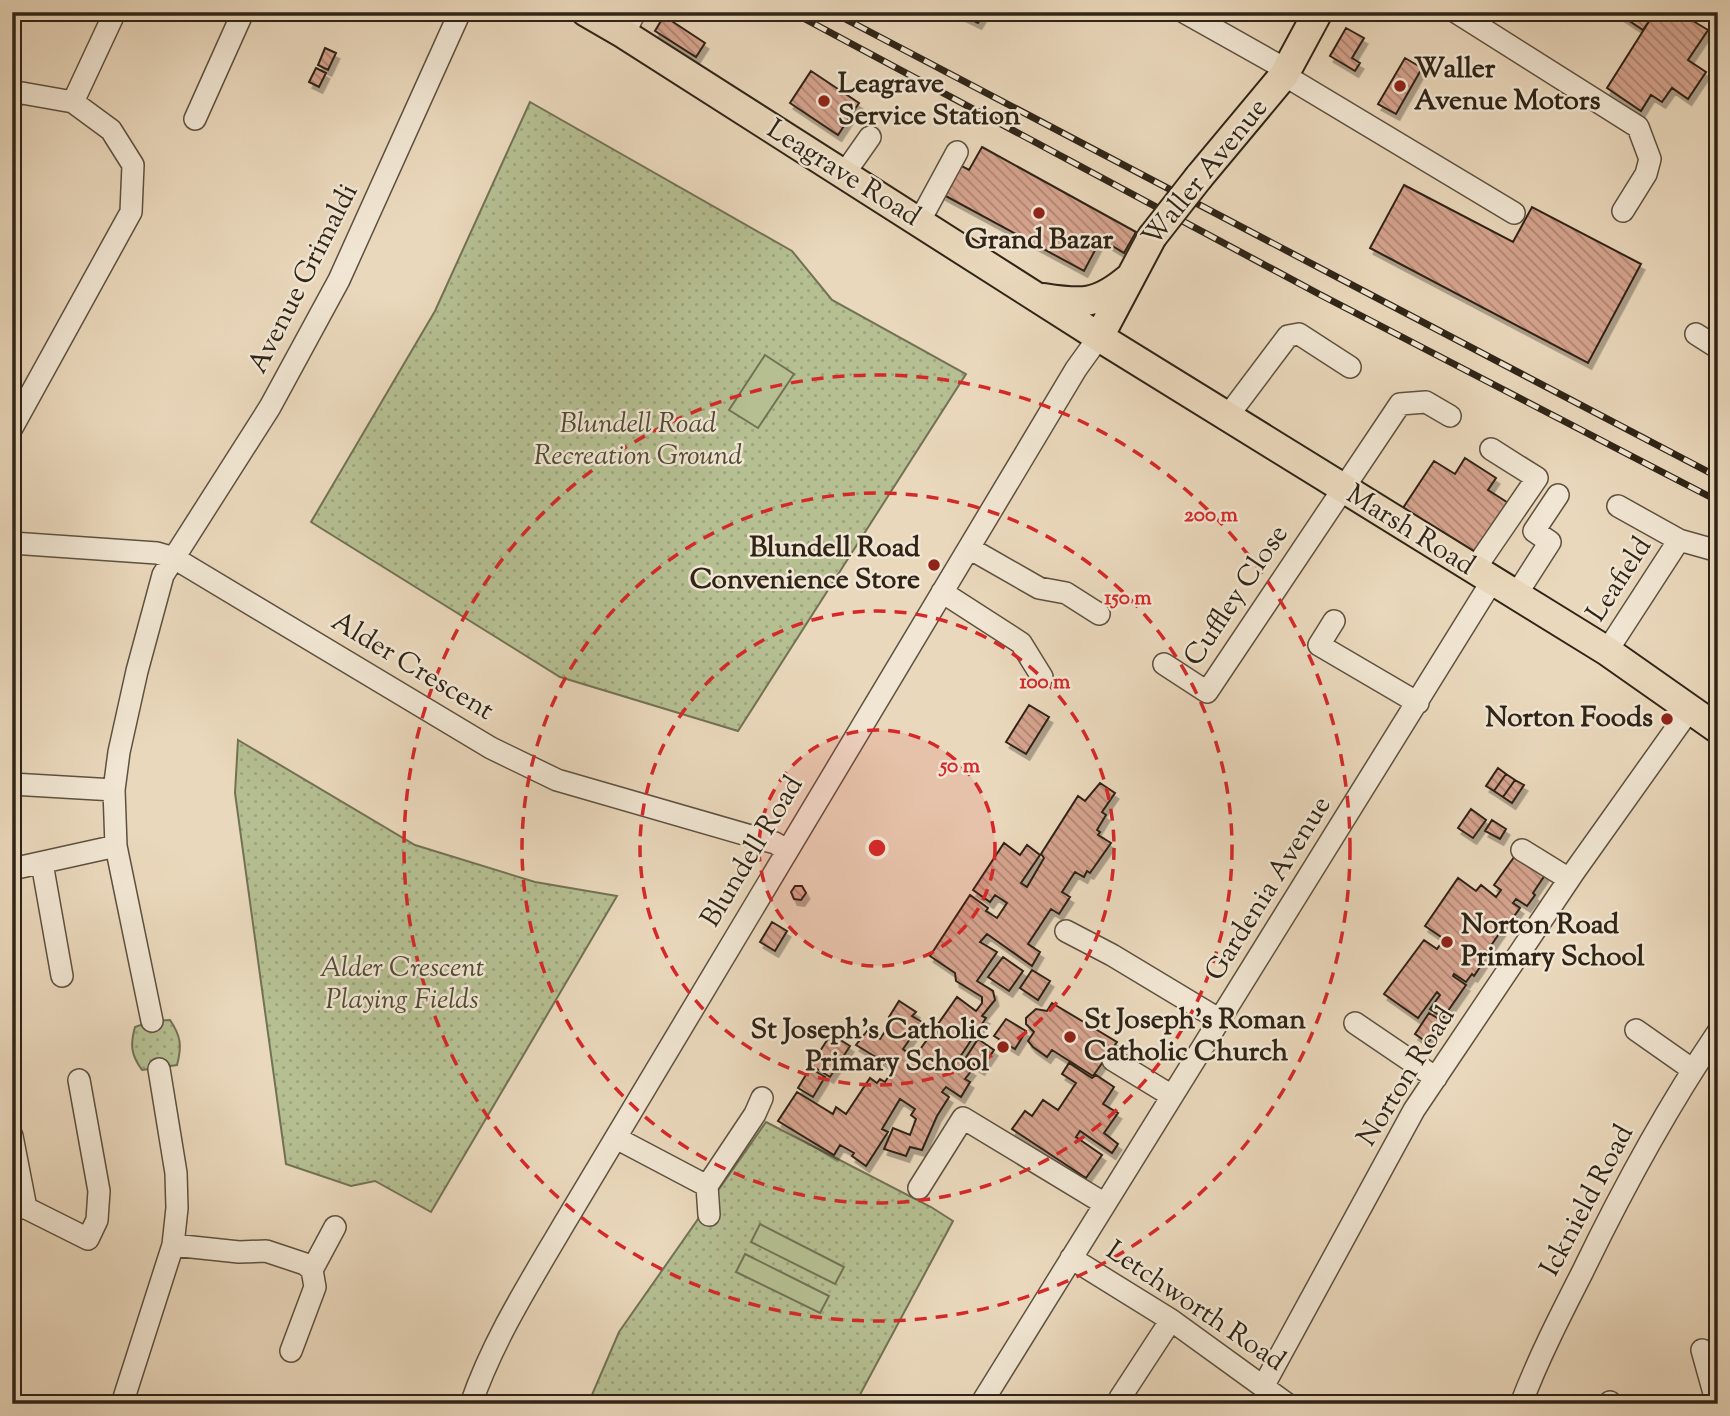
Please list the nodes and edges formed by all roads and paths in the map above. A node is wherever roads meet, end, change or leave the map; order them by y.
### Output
1 (115, 12) edge
2 (243, 12) edge
3 (460, 12) edge
4 (586, 12) edge
5 (1184, 12) edge
6 (1318, 12) edge
7 (1456, 12) edge
8 (629, 23) edge
9 (1285, 73) junction
10 (12, 96) edge
11 (73, 102) junction
12 (195, 119) dead end
13 (870, 136) dead end
14 (957, 152) dead end
15 (844, 174) junction
16 (1623, 211) dead end
17 (1514, 213) dead end
18 (919, 222) junction
19 (1128, 279) junction
20 (1038, 297) junction
21 (1696, 334) dead end
22 (1099, 337) junction
23 (1718, 348) edge
24 (1350, 367) dead end
25 (1450, 416) dead end
26 (1227, 417) junction
27 (12, 428) edge
28 (1491, 449) dead end
29 (1343, 489) junction
30 (1558, 495) dead end
31 (1618, 506) dead end
32 (1679, 540) junction
33 (12, 543) edge
34 (969, 548) junction
35 (1718, 551) edge
36 (174, 558) junction
37 (1483, 576) junction
38 (942, 592) junction
39 (1516, 595) junction
40 (1099, 614) dead end
41 (1334, 621) dead end
42 (1607, 651) junction
43 (1164, 664) dead end
44 (1042, 677) dead end
45 (1418, 703) junction
46 (1690, 709) junction
47 (1718, 729) edge
48 (12, 784) edge
49 (114, 790) junction
50 (116, 846) junction
51 (786, 850) junction
52 (1522, 850) dead end
53 (42, 863) junction
54 (12, 869) edge
55 (1569, 879) junction
56 (1066, 931) dead end
57 (62, 976) dead end
58 (1220, 1020) junction
59 (152, 1021) dead end
60 (1355, 1023) dead end
61 (1636, 1030) dead end
62 (1718, 1031) edge
63 (1113, 1060) dead end
64 (159, 1069) dead end
65 (1693, 1070) junction
66 (1436, 1078) junction
67 (79, 1080) dead end
68 (1172, 1096) junction
69 (762, 1098) dead end
70 (12, 1136) edge
71 (616, 1138) junction
72 (707, 1186) junction
73 (919, 1188) dead end
74 (1105, 1204) junction
75 (19, 1208) edge
76 (709, 1214) dead end
77 (335, 1227) dead end
78 (173, 1245) junction
79 (1070, 1258) junction
80 (312, 1270) junction
81 (1171, 1320) junction
82 (1702, 1350) dead end
83 (291, 1351) dead end
84 (1264, 1385) junction
85 (985, 1402) edge
86 (122, 1404) edge
87 (471, 1404) edge
88 (1120, 1404) edge
89 (1287, 1404) edge
90 (1521, 1404) edge
91 (1717, 1404) edge

1 - 11 street
2 - 12 street
3 - 36 street, Avenue Grimaldi
4 - 8 main road, Leagrave Road
5 - 9 street
6 - 9 main road, Waller Avenue
7 - 16 street
8 - 15 main road, Leagrave Road
9 - 17 street
9 - 19 main road, Waller Avenue, bridge
10 - 11 street
11 - 27 street
13 - 15 street
14 - 18 street
15 - 18 main road, Leagrave Road
18 - 20 main road, Leagrave Road
19 - 20 main road
19 - 22 main road, Waller Avenue
20 - 22 main road, Leagrave Road
21 - 23 street
22 - 26 main road, Marsh Road
22 - 34 street, Blundell Road
24 - 26 street
25 - 29 street
26 - 29 main road, Marsh Road
28 - 37 street, Gardenia Avenue
29 - 37 main road, Marsh Road
29 - 43 street, Cuffley Close
30 - 39 street
31 - 32 street, Leafield
32 - 35 street, Leafield
32 - 42 street, Leafield
33 - 36 street, Alder Crescent
34 - 38 street, Blundell Road
34 - 40 street
36 - 49 street, Avenue Grimaldi
36 - 51 street, Alder Crescent
37 - 39 main road, Marsh Road
37 - 45 street, Gardenia Avenue
38 - 44 street
38 - 51 street, Blundell Road
39 - 42 main road, Marsh Road
41 - 45 street
42 - 46 main road, Marsh Road
45 - 58 street, Gardenia Avenue
46 - 47 main road, Marsh Road
46 - 55 street, Norton Road
48 - 49 street
49 - 50 street, Avenue Grimaldi
50 - 53 street
50 - 59 street, Avenue Grimaldi
51 - 71 street, Blundell Road
52 - 55 street
53 - 54 street
53 - 57 street
55 - 66 street, Norton Road
56 - 58 street
58 - 68 street, Gardenia Avenue
60 - 66 street
61 - 65 street
62 - 65 street, Icknield Road
63 - 68 street
64 - 78 street
65 - 90 street, Icknield Road
66 - 84 street, Norton Road
67 - 75 street
68 - 74 street, Gardenia Avenue
69 - 72 street
70 - 75 street
71 - 72 street
71 - 87 street, Blundell Road
72 - 76 street
73 - 74 street
74 - 79 street, Gardenia Avenue
77 - 80 street
78 - 80 street
78 - 86 street
79 - 81 street, Letchworth Road
79 - 85 street, Gardenia Avenue
80 - 83 street
81 - 84 street, Letchworth Road
81 - 88 street
82 - 91 street
84 - 89 street, Letchworth Road

